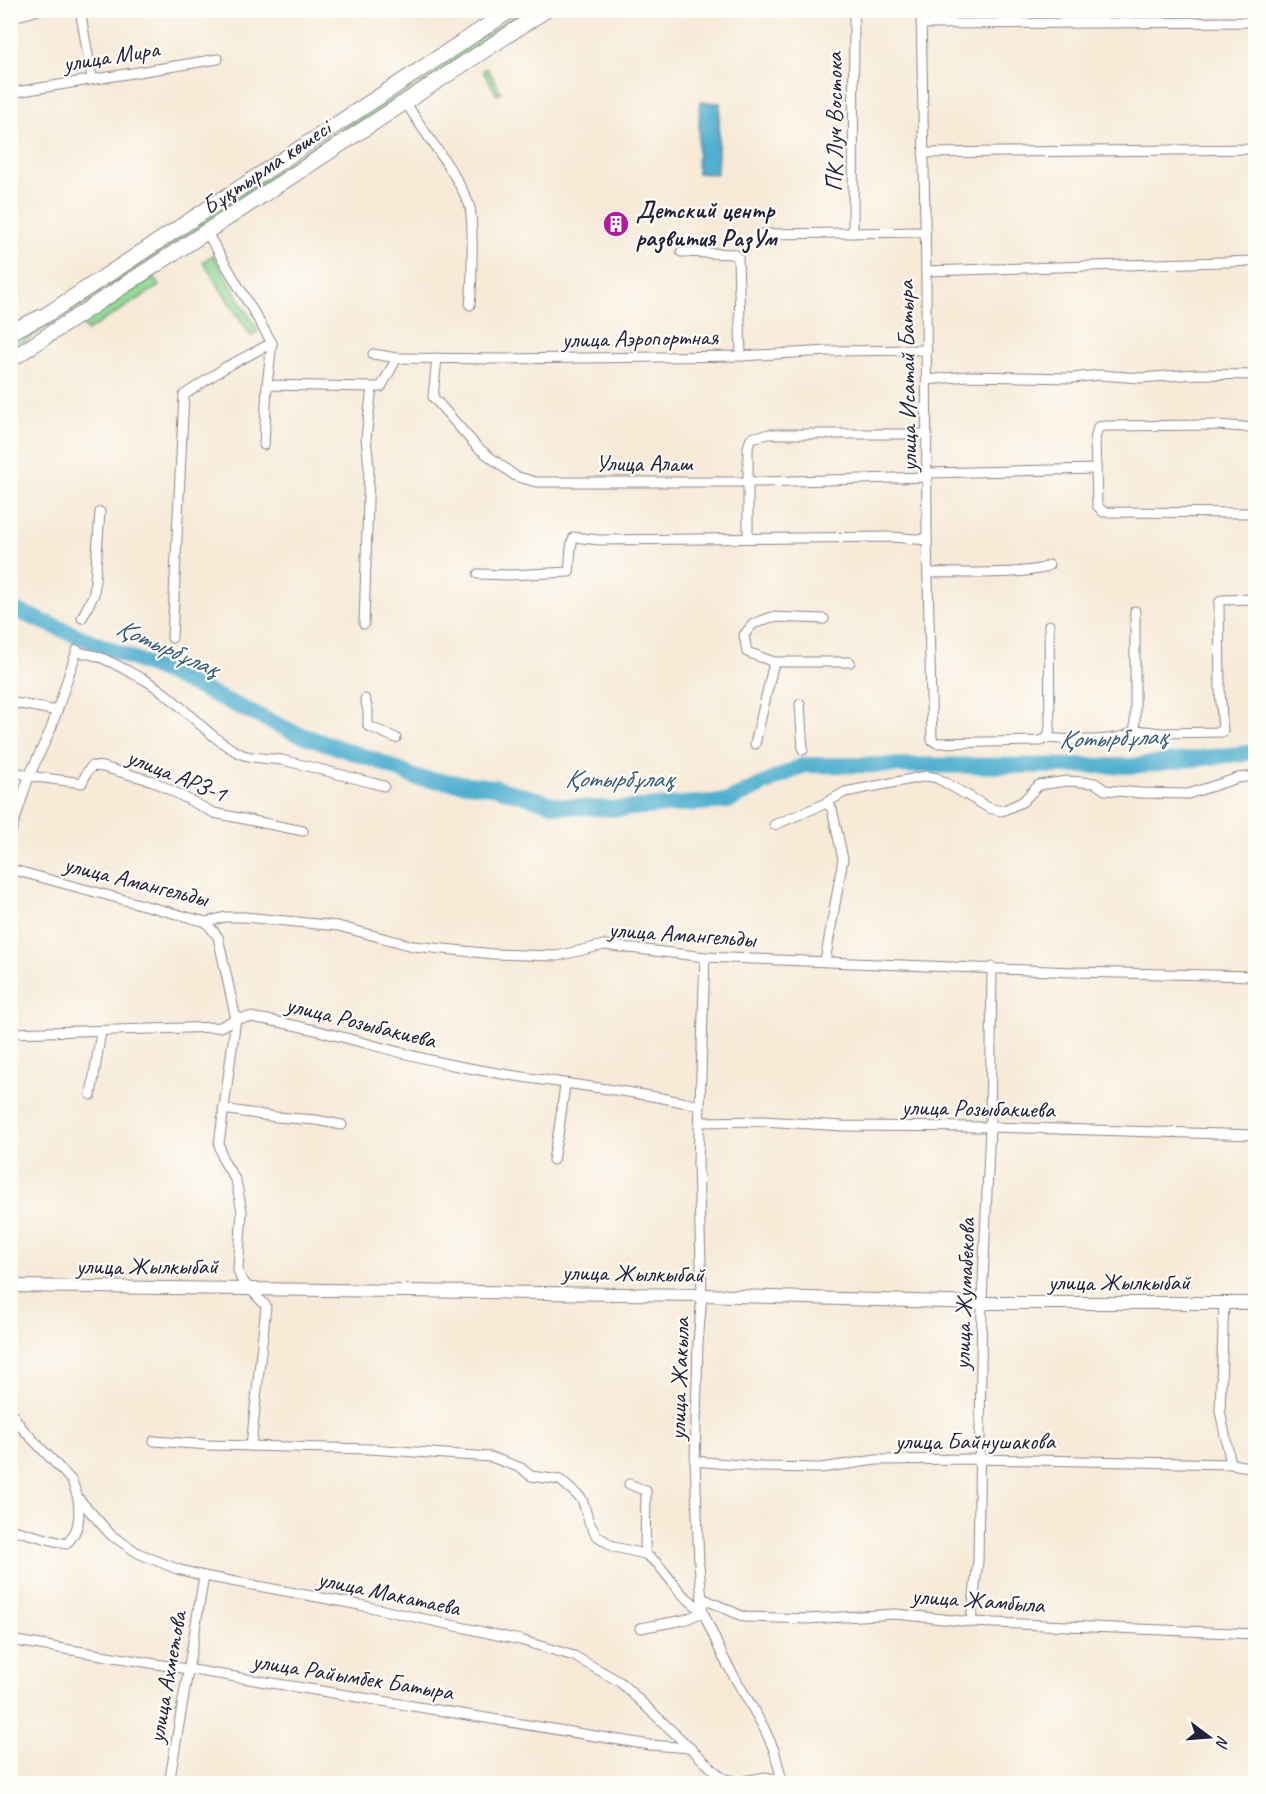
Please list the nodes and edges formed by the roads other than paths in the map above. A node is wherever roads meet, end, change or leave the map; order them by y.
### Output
1 (39, 10) edge
2 (80, 10) edge
3 (511, 10) edge
4 (546, 10) edge
5 (854, 10) edge
6 (921, 10) edge
7 (10, 18) edge
8 (1256, 22) edge
9 (921, 24) junction
10 (218, 59) dead end
11 (92, 78) junction
12 (10, 93) edge
13 (405, 101) junction
14 (1256, 149) edge
15 (923, 153) junction
16 (925, 232) junction
17 (207, 233) junction
18 (853, 233) junction
19 (762, 234) dead end
20 (681, 252) dead end
21 (1256, 261) edge
22 (926, 271) junction
23 (470, 305) dead end
24 (10, 332) edge
25 (272, 343) junction
26 (927, 350) junction
27 (373, 354) dead end
28 (741, 356) junction
29 (397, 358) junction
30 (437, 358) junction
31 (10, 360) edge
32 (1256, 375) edge
33 (927, 380) junction
34 (267, 385) junction
35 (372, 387) junction
36 (1256, 428) edge
37 (927, 434) junction
38 (264, 445) dead end
39 (1096, 469) junction
40 (928, 475) junction
41 (748, 482) junction
42 (100, 512) dead end
43 (1256, 513) edge
44 (748, 537) junction
45 (927, 540) junction
46 (1049, 565) dead end
47 (927, 573) junction
48 (478, 574) dead end
49 (1256, 599) edge
50 (1135, 611) dead end
51 (82, 618) dead end
52 (824, 619) dead end
53 (364, 624) dead end
54 (1049, 625) dead end
55 (172, 638) dead end
56 (774, 662) junction
57 (850, 662) dead end
58 (365, 699) dead end
59 (10, 702) edge
60 (801, 704) dead end
61 (57, 711) junction
62 (1135, 730) junction
63 (396, 738) dead end
64 (1048, 738) junction
65 (755, 744) dead end
66 (803, 750) dead end
67 (10, 770) edge
68 (29, 776) junction
69 (1256, 776) edge
70 (384, 786) dead end
71 (827, 803) junction
72 (774, 825) dead end
73 (303, 831) dead end
74 (10, 835) edge
75 (10, 869) edge
76 (206, 922) junction
77 (705, 957) junction
78 (825, 961) junction
79 (992, 967) junction
80 (1256, 976) edge
81 (236, 1018) junction
82 (101, 1030) junction
83 (10, 1033) edge
84 (565, 1084) junction
85 (91, 1095) dead end
86 (700, 1106) junction
87 (223, 1109) junction
88 (700, 1122) junction
89 (342, 1125) dead end
90 (990, 1127) junction
91 (1256, 1135) edge
92 (553, 1160) dead end
93 (10, 1286) edge
94 (249, 1287) junction
95 (283, 1288) junction
96 (702, 1295) junction
97 (982, 1303) junction
98 (1224, 1303) junction
99 (1256, 1303) edge
100 (267, 1306) junction
101 (10, 1411) edge
102 (154, 1441) dead end
103 (251, 1446) junction
104 (979, 1460) junction
105 (695, 1461) junction
106 (1231, 1464) junction
107 (1256, 1468) edge
108 (629, 1484) dead end
109 (78, 1498) junction
110 (10, 1529) edge
111 (645, 1554) junction
112 (204, 1576) junction
113 (702, 1598) junction
114 (703, 1612) junction
115 (971, 1622) junction
116 (640, 1628) dead end
117 (1256, 1634) edge
118 (10, 1640) edge
119 (187, 1670) junction
120 (690, 1748) junction
121 (765, 1780) edge
122 (782, 1782) edge
123 (169, 1784) edge

1 - 7 street
2 - 11 street
3 - 24 main road, Бұқтырма көшесі
4 - 13 main road, Бұқтырма көшесі
5 - 18 street, ПК Луч Востока
6 - 9 street, улица Исатай Батыра
8 - 9 street
9 - 15 street, улица Исатай Батыра
10 - 11 street, улица Мира
11 - 12 street, улица Мира
13 - 17 main road, Бұқтырма көшесі
13 - 23 street
14 - 15 street
15 - 16 street, улица Исатай Батыра
16 - 18 street
16 - 22 street, улица Исатай Батыра
17 - 25 street
17 - 31 main road, Бұқтырма көшесі
18 - 19 street
20 - 28 street
21 - 22 street
22 - 26 street, улица Исатай Батыра
25 - 34 street
25 - 55 street
26 - 28 street, улица Аэропортная
26 - 33 street, улица Исатай Батыра
27 - 29 street, улица Аэропортная
28 - 30 street, улица Аэропортная
29 - 30 street, улица Аэропортная
29 - 35 street
30 - 41 street, Улица Алаш
32 - 33 street
33 - 37 street, улица Исатай Батыра
34 - 35 street
34 - 38 street
35 - 53 street
36 - 39 street
37 - 40 street, улица Исатай Батыра
37 - 41 street
39 - 40 street, Улица Алаш
39 - 43 street
40 - 41 street, Улица Алаш
40 - 45 street, улица Исатай Батыра
41 - 44 street
42 - 51 street
44 - 45 street
44 - 48 street
45 - 47 street, улица Исатай Батыра
46 - 47 street
47 - 64 street, улица Исатай Батыра
49 - 62 street
50 - 62 street
52 - 56 street
54 - 64 street
56 - 57 street
56 - 65 street
58 - 63 street
59 - 61 street
60 - 66 street
61 - 68 street
61 - 70 street
62 - 64 street
67 - 68 street, улица АРЗ-1
68 - 73 street, улица АРЗ-1
68 - 74 street
69 - 71 street
71 - 72 street
71 - 78 street
75 - 76 street, улица Амангельды
76 - 77 street, улица Амангельды
76 - 81 street
77 - 78 street, улица Амангельды
77 - 86 street, улица Жакыла
78 - 79 street, улица Амангельды
79 - 80 street, улица Амангельды
79 - 90 street, улица Жумабекова
81 - 82 street, улица Розыбакиева
81 - 84 street, улица Розыбакиева
81 - 87 street
82 - 83 street, улица Розыбакиева
82 - 85 street
84 - 86 street, улица Розыбакиева
84 - 92 street
86 - 88 street, улица Жакыла
87 - 89 street
87 - 94 street
88 - 90 street, улица Розыбакиева
88 - 96 street, улица Жакыла
90 - 91 street, улица Розыбакиева
90 - 97 street, улица Жумабекова
93 - 94 street, улица Жылкыбай
94 - 95 street, улица Жылкыбай
94 - 100 street
95 - 96 street, улица Жылкыбай
95 - 100 street
96 - 97 street, улица Жылкыбай
96 - 105 street, улица Жакыла
97 - 98 street, улица Жылкыбай
97 - 104 street, улица Жумабекова
98 - 99 street, улица Жылкыбай
98 - 106 street
100 - 103 street
101 - 109 street, улица Макатаева
102 - 103 street
103 - 111 street
104 - 105 street, улица Байнушакова
104 - 106 street, улица Байнушакова
104 - 115 street, улица Жумабекова
105 - 113 street, улица Жакыла
106 - 107 street, улица Байнушакова
108 - 111 street
109 - 110 street
109 - 112 street, улица Макатаева
111 - 114 street
112 - 119 street, улица Ахметова
112 - 120 street, улица Макатаева
113 - 114 street, улица Жакыла
113 - 115 street, улица Жамбыла
114 - 116 street
114 - 122 street, улица Жакыла
115 - 117 street, улица Жамбыла
118 - 119 street, улица Райымбек Батыра
119 - 120 street, улица Райымбек Батыра
119 - 123 street, улица Ахметова
120 - 121 street, улица Макатаева
121 - 122 street, улица Макатаева

